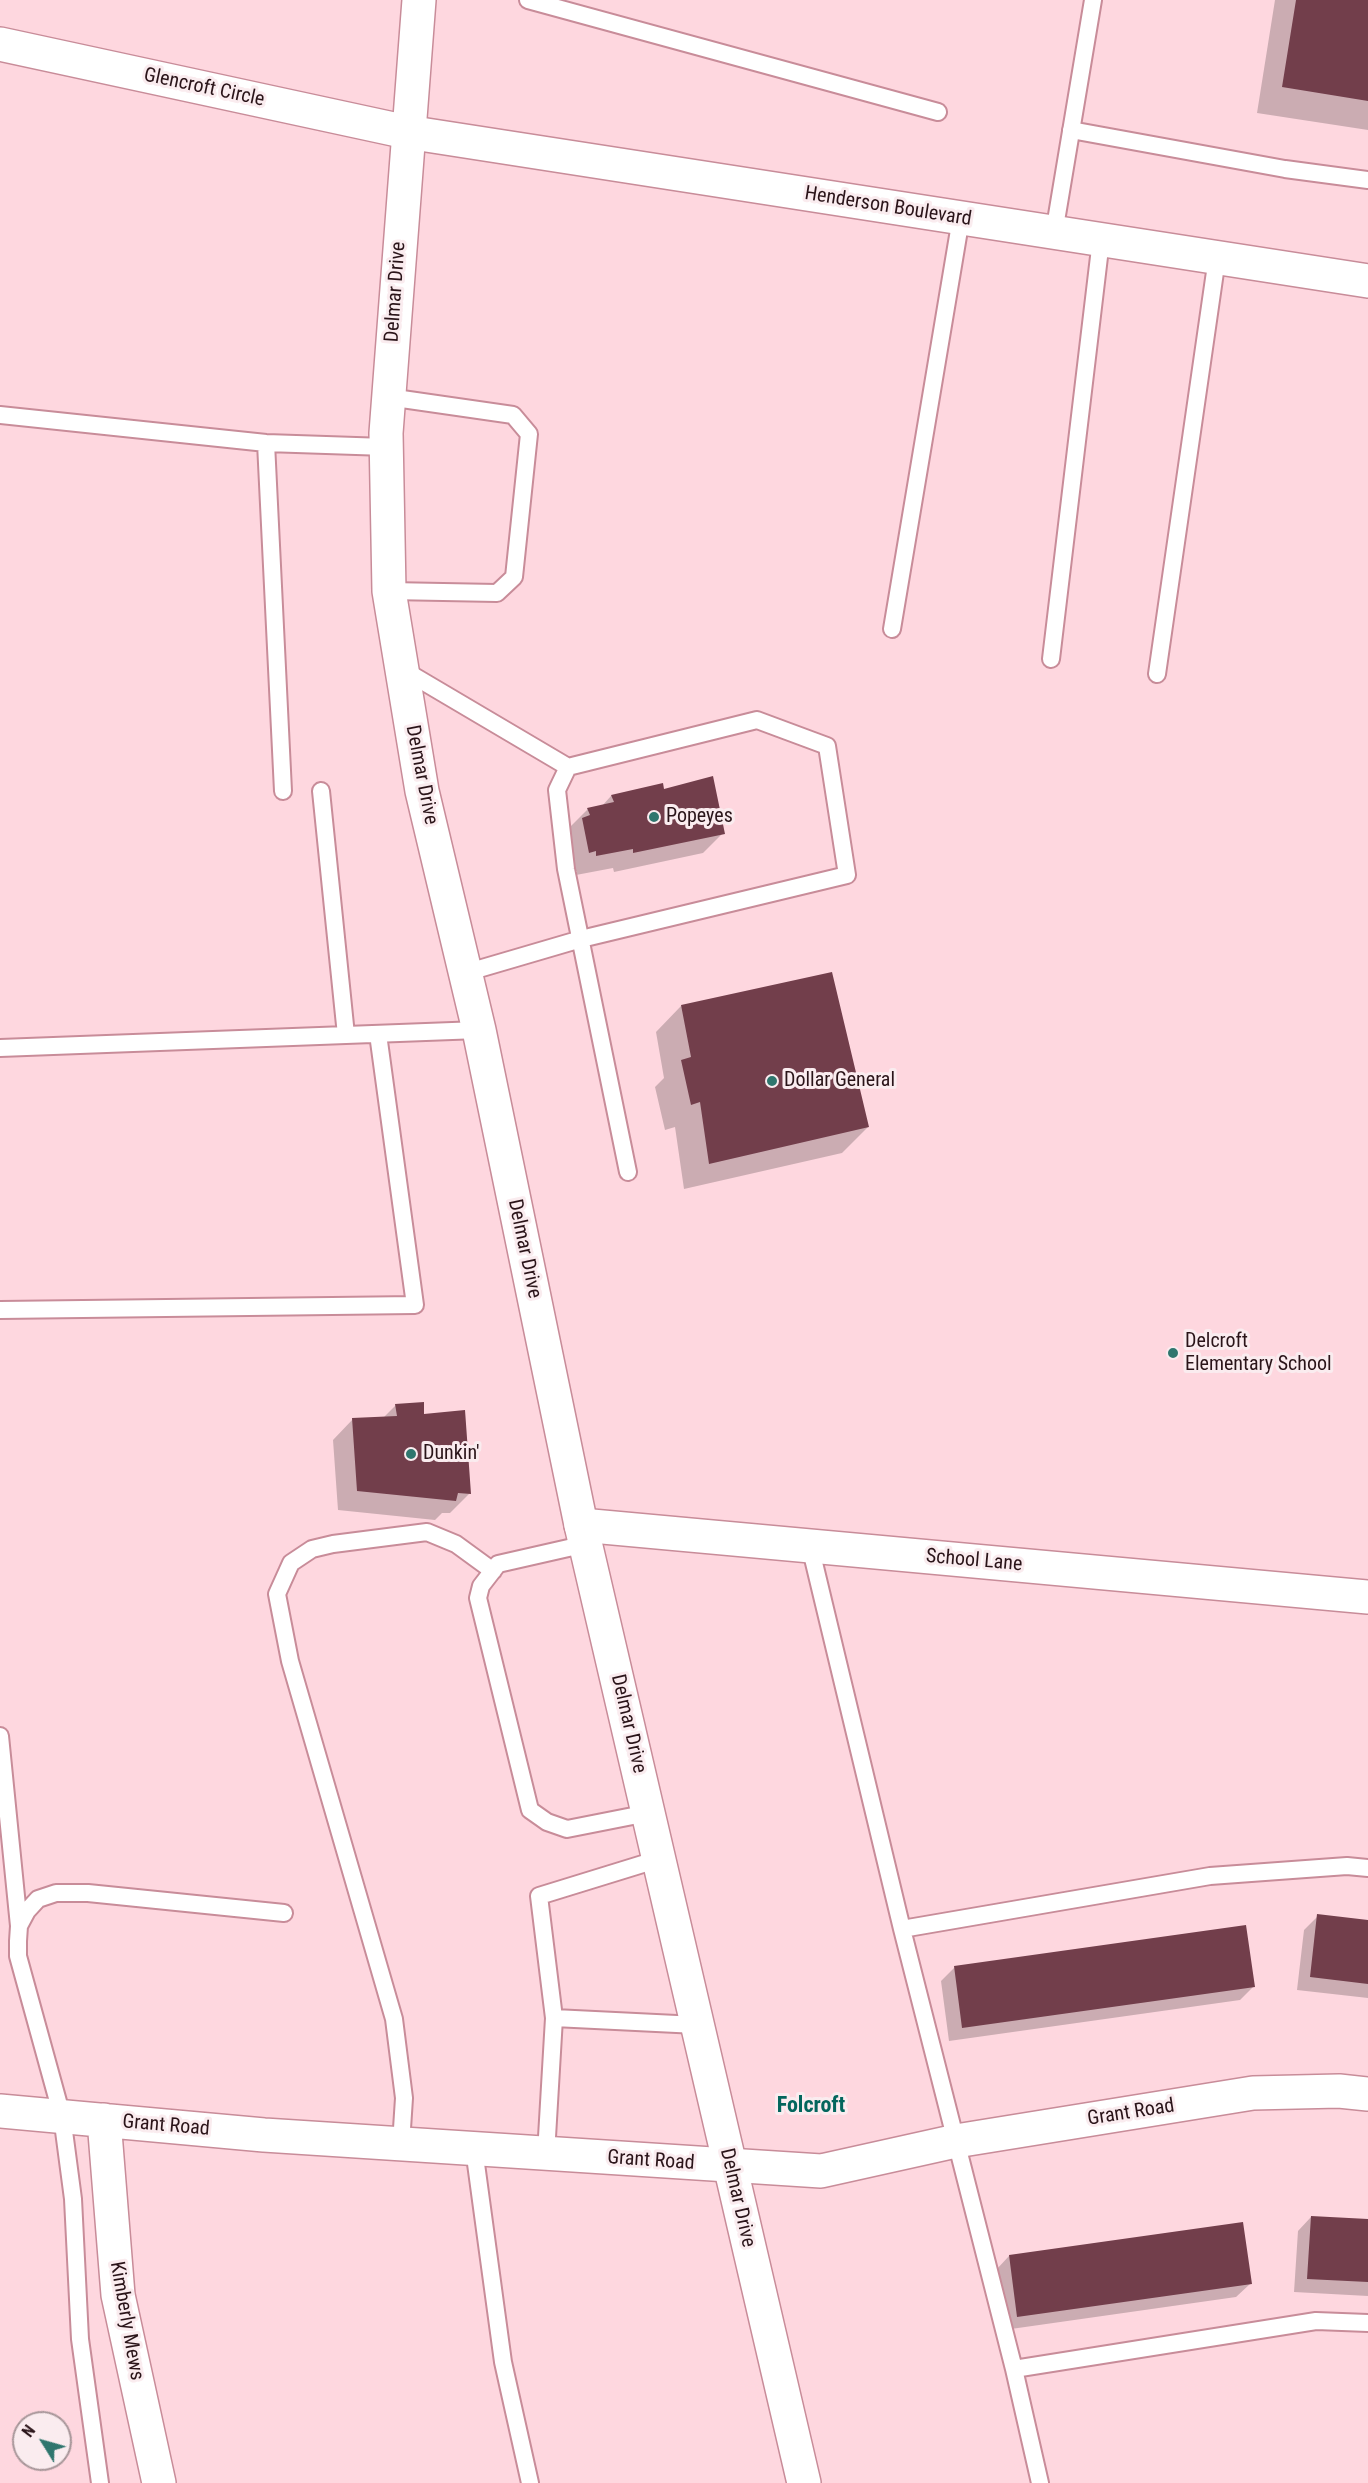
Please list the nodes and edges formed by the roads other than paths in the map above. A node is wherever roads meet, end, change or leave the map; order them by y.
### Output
1 (419, 0) edge
2 (528, 0) edge
3 (1093, 0) edge
4 (0, 44) edge
5 (938, 112) dead end
6 (1071, 130) junction
7 (407, 132) junction
8 (1368, 180) edge
9 (961, 218) junction
10 (1054, 233) junction
11 (1101, 240) junction
12 (1217, 258) junction
13 (1368, 281) edge
14 (388, 397) junction
15 (0, 416) edge
16 (266, 442) junction
17 (386, 447) junction
18 (389, 591) junction
19 (892, 628) dead end
20 (1051, 659) dead end
21 (402, 669) junction
22 (1157, 674) dead end
23 (568, 767) junction
24 (283, 791) dead end
25 (321, 791) dead end
26 (581, 939) junction
27 (465, 973) junction
28 (479, 1030) junction
29 (378, 1034) junction
30 (346, 1035) junction
31 (0, 1048) edge
32 (628, 1172) dead end
33 (0, 1310) edge
34 (583, 1535) junction
35 (810, 1546) junction
36 (493, 1571) junction
37 (1368, 1597) edge
38 (0, 1736) edge
39 (648, 1812) junction
40 (4, 1815) edge
41 (659, 1859) junction
42 (1368, 1868) edge
43 (284, 1913) dead end
44 (19, 1926) junction
45 (902, 1929) junction
46 (554, 2018) junction
47 (697, 2025) junction
48 (1368, 2094) edge
49 (0, 2111) edge
50 (62, 2116) junction
51 (104, 2120) junction
52 (956, 2141) junction
53 (400, 2144) junction
54 (474, 2149) junction
55 (546, 2154) junction
56 (730, 2166) junction
57 (1367, 2326) edge
58 (1014, 2369) junction
59 (100, 2483) edge
60 (159, 2483) edge
61 (530, 2483) edge
62 (804, 2483) edge
63 (1040, 2483) edge

1 - 7 street, Delmar Drive
2 - 5 lane
3 - 6 lane
4 - 7 street, Glencroft Circle
6 - 8 lane
6 - 10 lane
7 - 9 street, Henderson Boulevard
7 - 14 street, Delmar Drive
9 - 10 street, Henderson Boulevard
9 - 19 lane
10 - 11 street, Henderson Boulevard
11 - 12 street, Henderson Boulevard
11 - 20 lane
12 - 13 street, Henderson Boulevard
12 - 22 lane
14 - 17 street, Delmar Drive
14 - 18 lane
15 - 16 lane
16 - 17 lane
16 - 24 lane
17 - 18 street, Delmar Drive
18 - 21 street, Delmar Drive
21 - 23 lane
21 - 27 street, Delmar Drive
23 - 26 lane
23 - 26 lane
25 - 30 lane
26 - 27 lane
26 - 32 lane
27 - 28 street, Delmar Drive
28 - 29 lane
28 - 34 street, Delmar Drive
29 - 30 lane
29 - 33 lane
30 - 31 lane
34 - 35 street, School Lane
34 - 36 lane
34 - 39 street, Delmar Drive
35 - 37 street, School Lane
35 - 45 lane
36 - 39 lane
36 - 53 lane
38 - 40 lane
39 - 41 street, Delmar Drive
40 - 44 lane
41 - 46 lane
41 - 47 street, Delmar Drive
42 - 45 lane
43 - 44 lane
44 - 50 lane
45 - 52 lane
46 - 47 lane
46 - 55 lane
47 - 56 street, Delmar Drive
48 - 52 street, Grant Road
49 - 50 street, Grant Road
50 - 51 street, Grant Road
50 - 59 lane
51 - 53 street, Grant Road
51 - 60 street, Kimberly Mews
52 - 56 street, Grant Road
52 - 58 lane
53 - 54 street, Grant Road
54 - 55 street, Grant Road
54 - 61 lane
55 - 56 street, Grant Road
56 - 62 street, Delmar Drive
57 - 58 lane
58 - 63 lane

